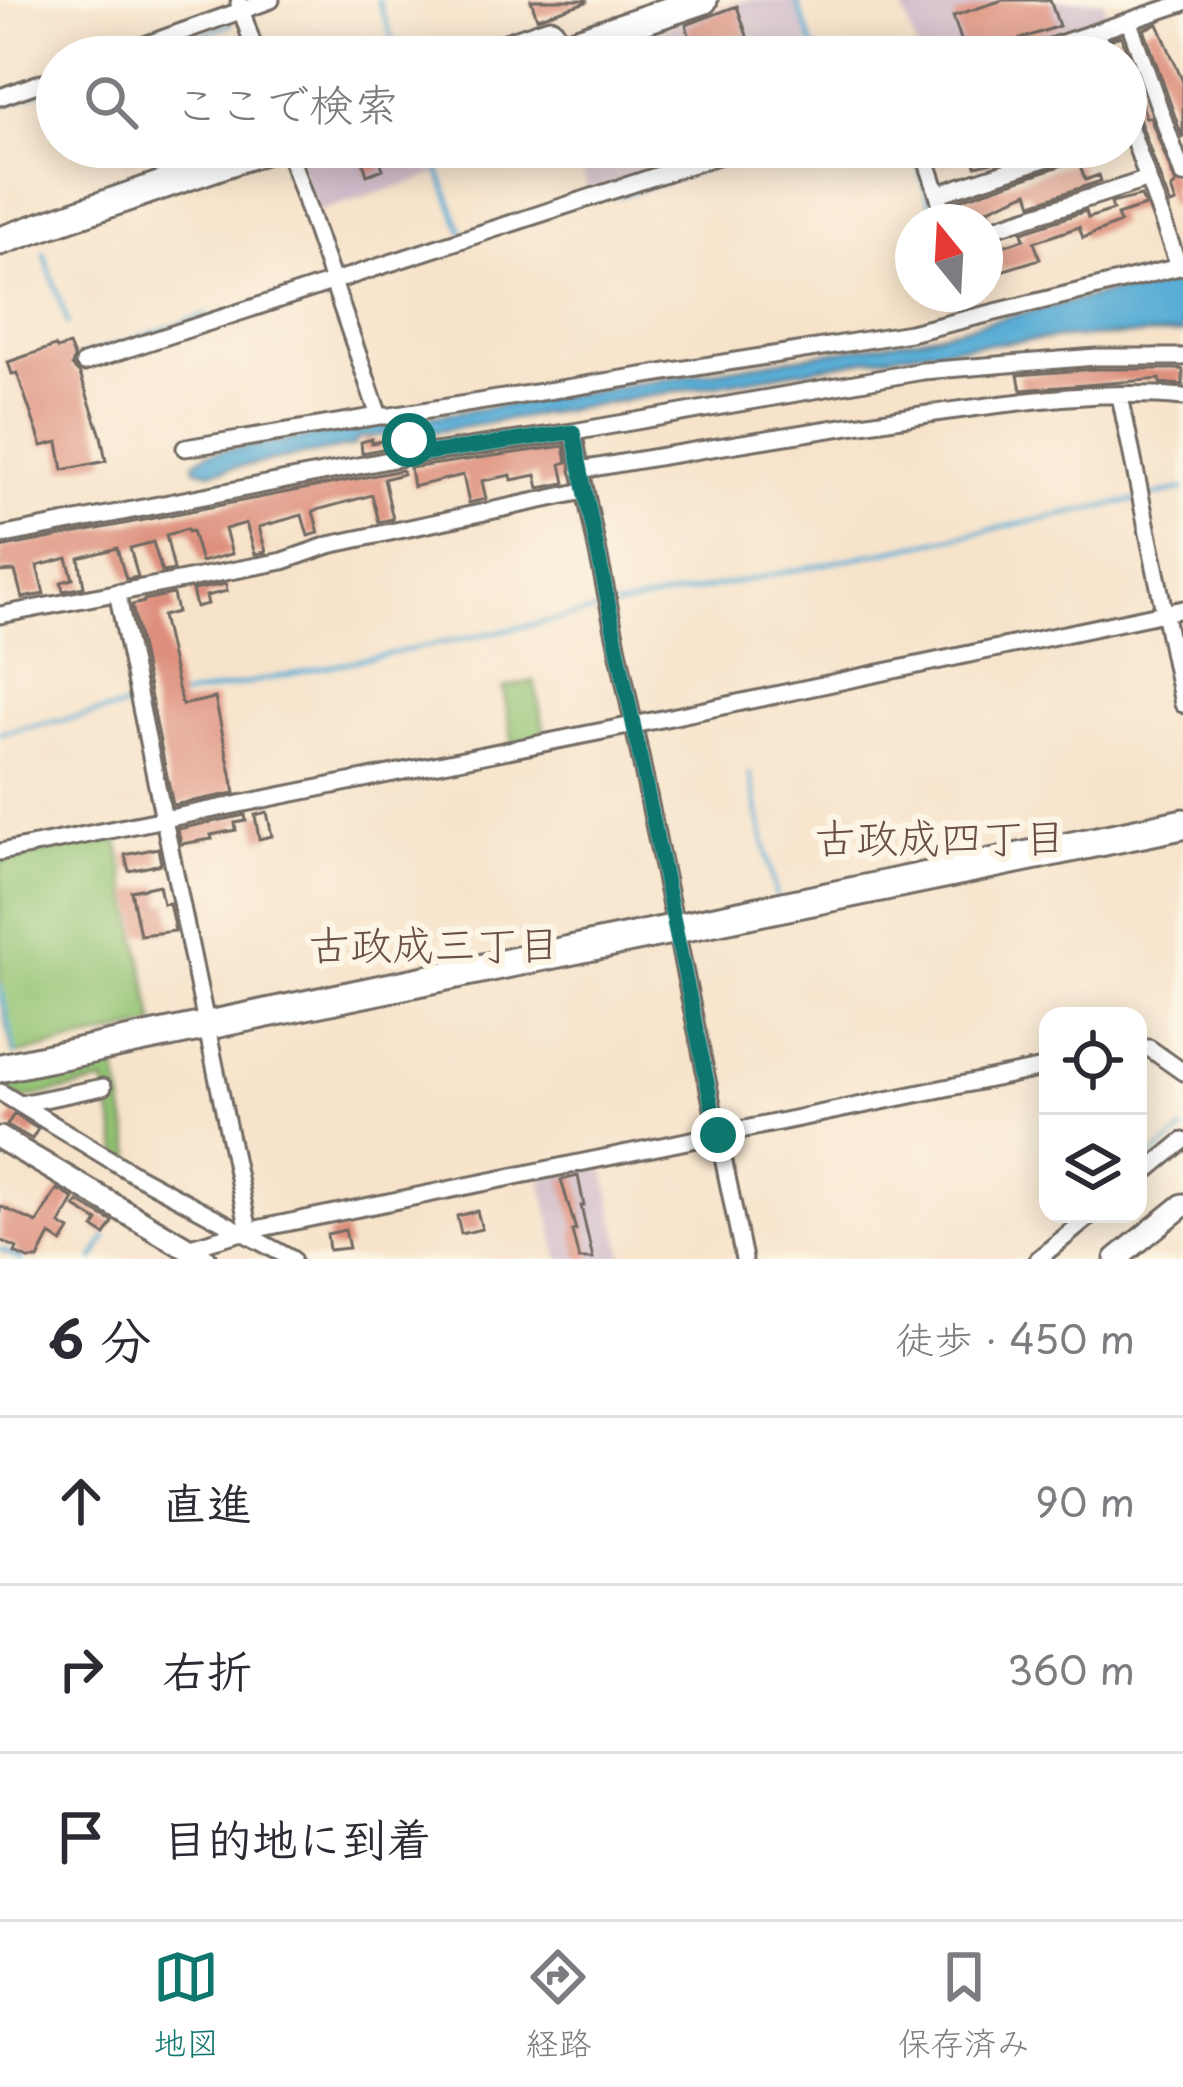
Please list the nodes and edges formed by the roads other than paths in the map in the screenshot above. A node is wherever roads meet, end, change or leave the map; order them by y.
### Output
1 (271, 0) edge
2 (647, 0) edge
3 (703, 0) edge
4 (1183, 3) edge
5 (240, 5) edge
6 (1129, 22) junction
7 (1096, 32) junction
8 (163, 36) edge
9 (250, 36) edge
10 (542, 36) edge
11 (596, 36) edge
12 (1084, 36) edge
13 (1097, 36) edge
14 (1134, 36) edge
15 (1147, 73) edge
16 (36, 84) edge
17 (0, 97) edge
18 (154, 168) edge
19 (230, 168) edge
20 (287, 168) edge
21 (681, 168) edge
22 (929, 168) edge
23 (1018, 168) edge
24 (1144, 168) edge
25 (1183, 176) edge
26 (1148, 179) junction
27 (938, 194) junction
28 (941, 204) edge
29 (0, 221) edge
30 (1003, 225) edge
31 (0, 241) edge
32 (1181, 267) edge
33 (332, 282) junction
34 (976, 312) edge
35 (977, 315) junction
36 (1183, 357) edge
37 (84, 363) dead end
38 (1120, 396) junction
39 (1183, 397) edge
40 (388, 418) junction
41 (573, 432) junction
42 (185, 448) dead end
43 (412, 448) junction
44 (580, 470) junction
45 (584, 491) junction
46 (0, 536) edge
47 (117, 592) junction
48 (1183, 609) edge
49 (1164, 613) junction
50 (0, 615) edge
51 (1183, 704) edge
52 (633, 725) junction
53 (1183, 817) edge
54 (162, 819) junction
55 (1183, 831) edge
56 (0, 852) edge
57 (675, 928) junction
58 (206, 1026) junction
59 (1147, 1048) edge
60 (0, 1062) edge
61 (1039, 1069) edge
62 (1183, 1072) edge
63 (0, 1074) edge
64 (103, 1087) dead end
65 (0, 1092) edge
66 (20, 1104) junction
67 (718, 1135) junction
68 (0, 1138) edge
69 (1183, 1141) edge
70 (1147, 1171) edge
71 (1183, 1205) edge
72 (1082, 1223) edge
73 (245, 1231) junction
74 (196, 1254) edge
75 (292, 1259) edge
76 (744, 1259) edge
77 (1038, 1259) edge
78 (1117, 1259) edge

1 - 5 street
2 - 10 highway
3 - 11 highway
4 - 6 street
5 - 8 street
5 - 9 street
6 - 7 street
6 - 14 street
7 - 12 street
7 - 13 street
15 - 25 street
16 - 17 street
18 - 29 highway
19 - 31 highway
20 - 33 street
21 - 33 street
22 - 27 street
23 - 27 street
24 - 26 street
26 - 30 street
26 - 32 street
27 - 28 street
32 - 35 street
33 - 37 street
33 - 40 street
34 - 35 street
35 - 40 street
36 - 41 street
38 - 39 street
38 - 44 street
38 - 49 street
40 - 42 street
40 - 43 street
41 - 43 street
41 - 44 street
43 - 46 street
44 - 45 street
45 - 47 street
45 - 52 street
47 - 50 street
47 - 54 street
48 - 49 street
49 - 51 street
49 - 52 street
52 - 54 street
52 - 57 street
53 - 57 street
54 - 56 street
54 - 58 street
55 - 57 street
57 - 58 street
57 - 67 street
58 - 60 street
58 - 63 street
58 - 73 street
59 - 62 street
61 - 67 street
64 - 66 street
65 - 66 street
66 - 73 street
67 - 73 street
67 - 76 street
68 - 74 main road
69 - 70 street
71 - 78 main road
72 - 77 street
73 - 74 street
73 - 75 street

